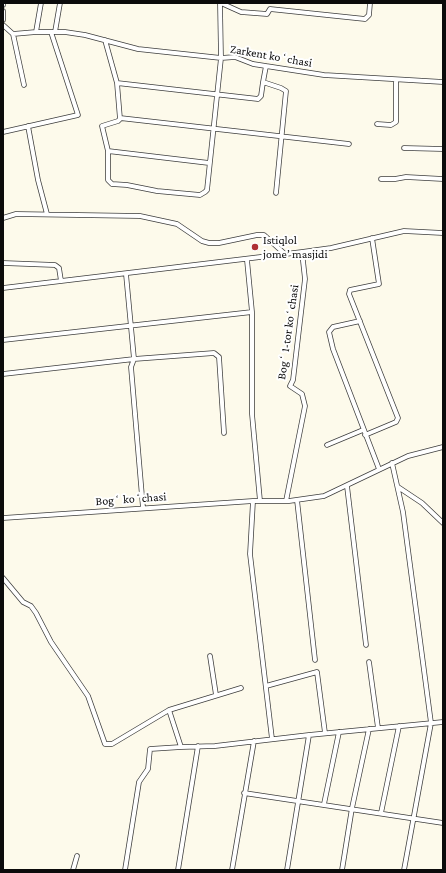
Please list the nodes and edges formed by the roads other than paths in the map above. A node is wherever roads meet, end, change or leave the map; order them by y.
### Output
1 (41, 3) edge
2 (60, 3) edge
3 (220, 3) edge
4 (370, 3) edge
5 (3, 11) edge
6 (3, 20) edge
7 (3, 25) edge
8 (36, 32) junction
9 (53, 32) junction
10 (13, 34) junction
11 (105, 40) junction
12 (221, 58) junction
13 (266, 66) junction
14 (396, 80) junction
15 (263, 82) junction
16 (443, 82) edge
17 (117, 83) junction
18 (24, 85) dead end
19 (217, 94) junction
20 (120, 118) junction
21 (377, 124) dead end
22 (28, 126) junction
23 (213, 128) junction
24 (3, 132) edge
25 (282, 136) junction
26 (349, 144) dead end
27 (404, 148) dead end
28 (443, 150) edge
29 (108, 151) junction
30 (210, 163) junction
31 (381, 178) dead end
32 (443, 179) edge
33 (276, 193) dead end
34 (47, 214) junction
35 (3, 218) edge
36 (443, 233) edge
37 (372, 238) junction
38 (302, 252) junction
39 (286, 255) junction
40 (247, 260) junction
41 (3, 263) edge
42 (126, 274) junction
43 (61, 281) junction
44 (3, 288) edge
45 (252, 312) junction
46 (360, 321) junction
47 (131, 325) junction
48 (3, 340) edge
49 (134, 359) junction
50 (3, 374) edge
51 (363, 430) junction
52 (224, 433) dead end
53 (365, 435) junction
54 (327, 445) dead end
55 (443, 446) edge
56 (392, 463) junction
57 (379, 469) junction
58 (347, 486) junction
59 (398, 486) junction
60 (296, 500) junction
61 (253, 501) junction
62 (260, 501) junction
63 (286, 501) junction
64 (143, 508) junction
65 (3, 518) edge
66 (443, 522) edge
67 (3, 578) edge
68 (366, 645) dead end
69 (210, 656) dead end
70 (315, 660) dead end
71 (369, 662) dead end
72 (266, 686) junction
73 (241, 688) dead end
74 (216, 695) junction
75 (169, 710) junction
76 (443, 722) edge
77 (431, 723) junction
78 (399, 726) junction
79 (378, 728) junction
80 (369, 729) junction
81 (339, 732) junction
82 (325, 733) junction
83 (309, 735) junction
84 (272, 739) junction
85 (254, 741) junction
86 (198, 746) junction
87 (181, 747) junction
88 (244, 793) junction
89 (298, 801) junction
90 (324, 804) junction
91 (352, 808) junction
92 (381, 812) junction
93 (415, 818) junction
94 (443, 823) edge
95 (77, 856) dead end
96 (73, 870) edge
97 (125, 870) edge
98 (178, 870) edge
99 (232, 870) edge
100 (286, 870) edge
101 (342, 870) edge
102 (404, 870) edge

1 - 8 street
2 - 9 street
3 - 4 street
3 - 12 street
5 - 6 street
7 - 10 street
8 - 9 street, Zarkent koʻchasi
8 - 10 street, Zarkent koʻchasi
9 - 11 street, Zarkent koʻchasi
9 - 22 street
10 - 18 street
11 - 12 street, Zarkent koʻchasi
11 - 17 street
12 - 13 street, Zarkent koʻchasi
12 - 19 street
13 - 14 street, Zarkent koʻchasi
13 - 15 street
14 - 16 street, Zarkent koʻchasi
14 - 21 street
15 - 19 street
15 - 25 street
17 - 19 street
17 - 20 street
19 - 23 street
20 - 23 street
20 - 29 street
22 - 24 street
22 - 34 street
23 - 25 street
23 - 30 street
25 - 26 street
25 - 33 street
27 - 28 street
29 - 30 street
29 - 30 street
31 - 32 street
34 - 35 street
34 - 39 street
36 - 37 street
37 - 38 street
37 - 46 street
38 - 39 street
38 - 63 street, Bogʻ 1-tor koʻchasi
39 - 40 street
40 - 42 street
40 - 45 street
41 - 43 street
42 - 43 street
42 - 47 street
43 - 44 street
45 - 47 street
45 - 62 street
46 - 51 street
46 - 53 street
47 - 48 street
47 - 49 street
49 - 50 street
49 - 52 street
49 - 64 street
51 - 53 street
51 - 54 street
53 - 57 street
55 - 56 street, Bogʻ koʻchasi
56 - 57 street, Bogʻ koʻchasi
56 - 59 street
57 - 58 street, Bogʻ koʻchasi
58 - 60 street, Bogʻ koʻchasi
58 - 68 street
59 - 66 street
59 - 77 street
60 - 63 street, Bogʻ koʻchasi
60 - 70 street
61 - 62 street, Bogʻ koʻchasi
61 - 64 street, Bogʻ koʻchasi
61 - 72 street
62 - 63 street, Bogʻ koʻchasi
64 - 65 street, Bogʻ koʻchasi
67 - 75 street
69 - 74 street
71 - 79 street
72 - 82 street
72 - 84 street
73 - 74 street
74 - 75 street
75 - 87 street
76 - 77 street
77 - 78 street
77 - 93 street
78 - 79 street
78 - 92 street
79 - 80 street
80 - 81 street
80 - 91 street
81 - 82 street
81 - 90 street
82 - 83 street
83 - 84 street
83 - 89 street
84 - 85 street
85 - 86 street
85 - 88 street
86 - 87 street
86 - 98 street
87 - 97 street
88 - 89 street
88 - 99 street
89 - 90 street
89 - 100 street
90 - 91 street
91 - 92 street
91 - 101 street
92 - 93 street
93 - 94 street
93 - 102 street
95 - 96 street

